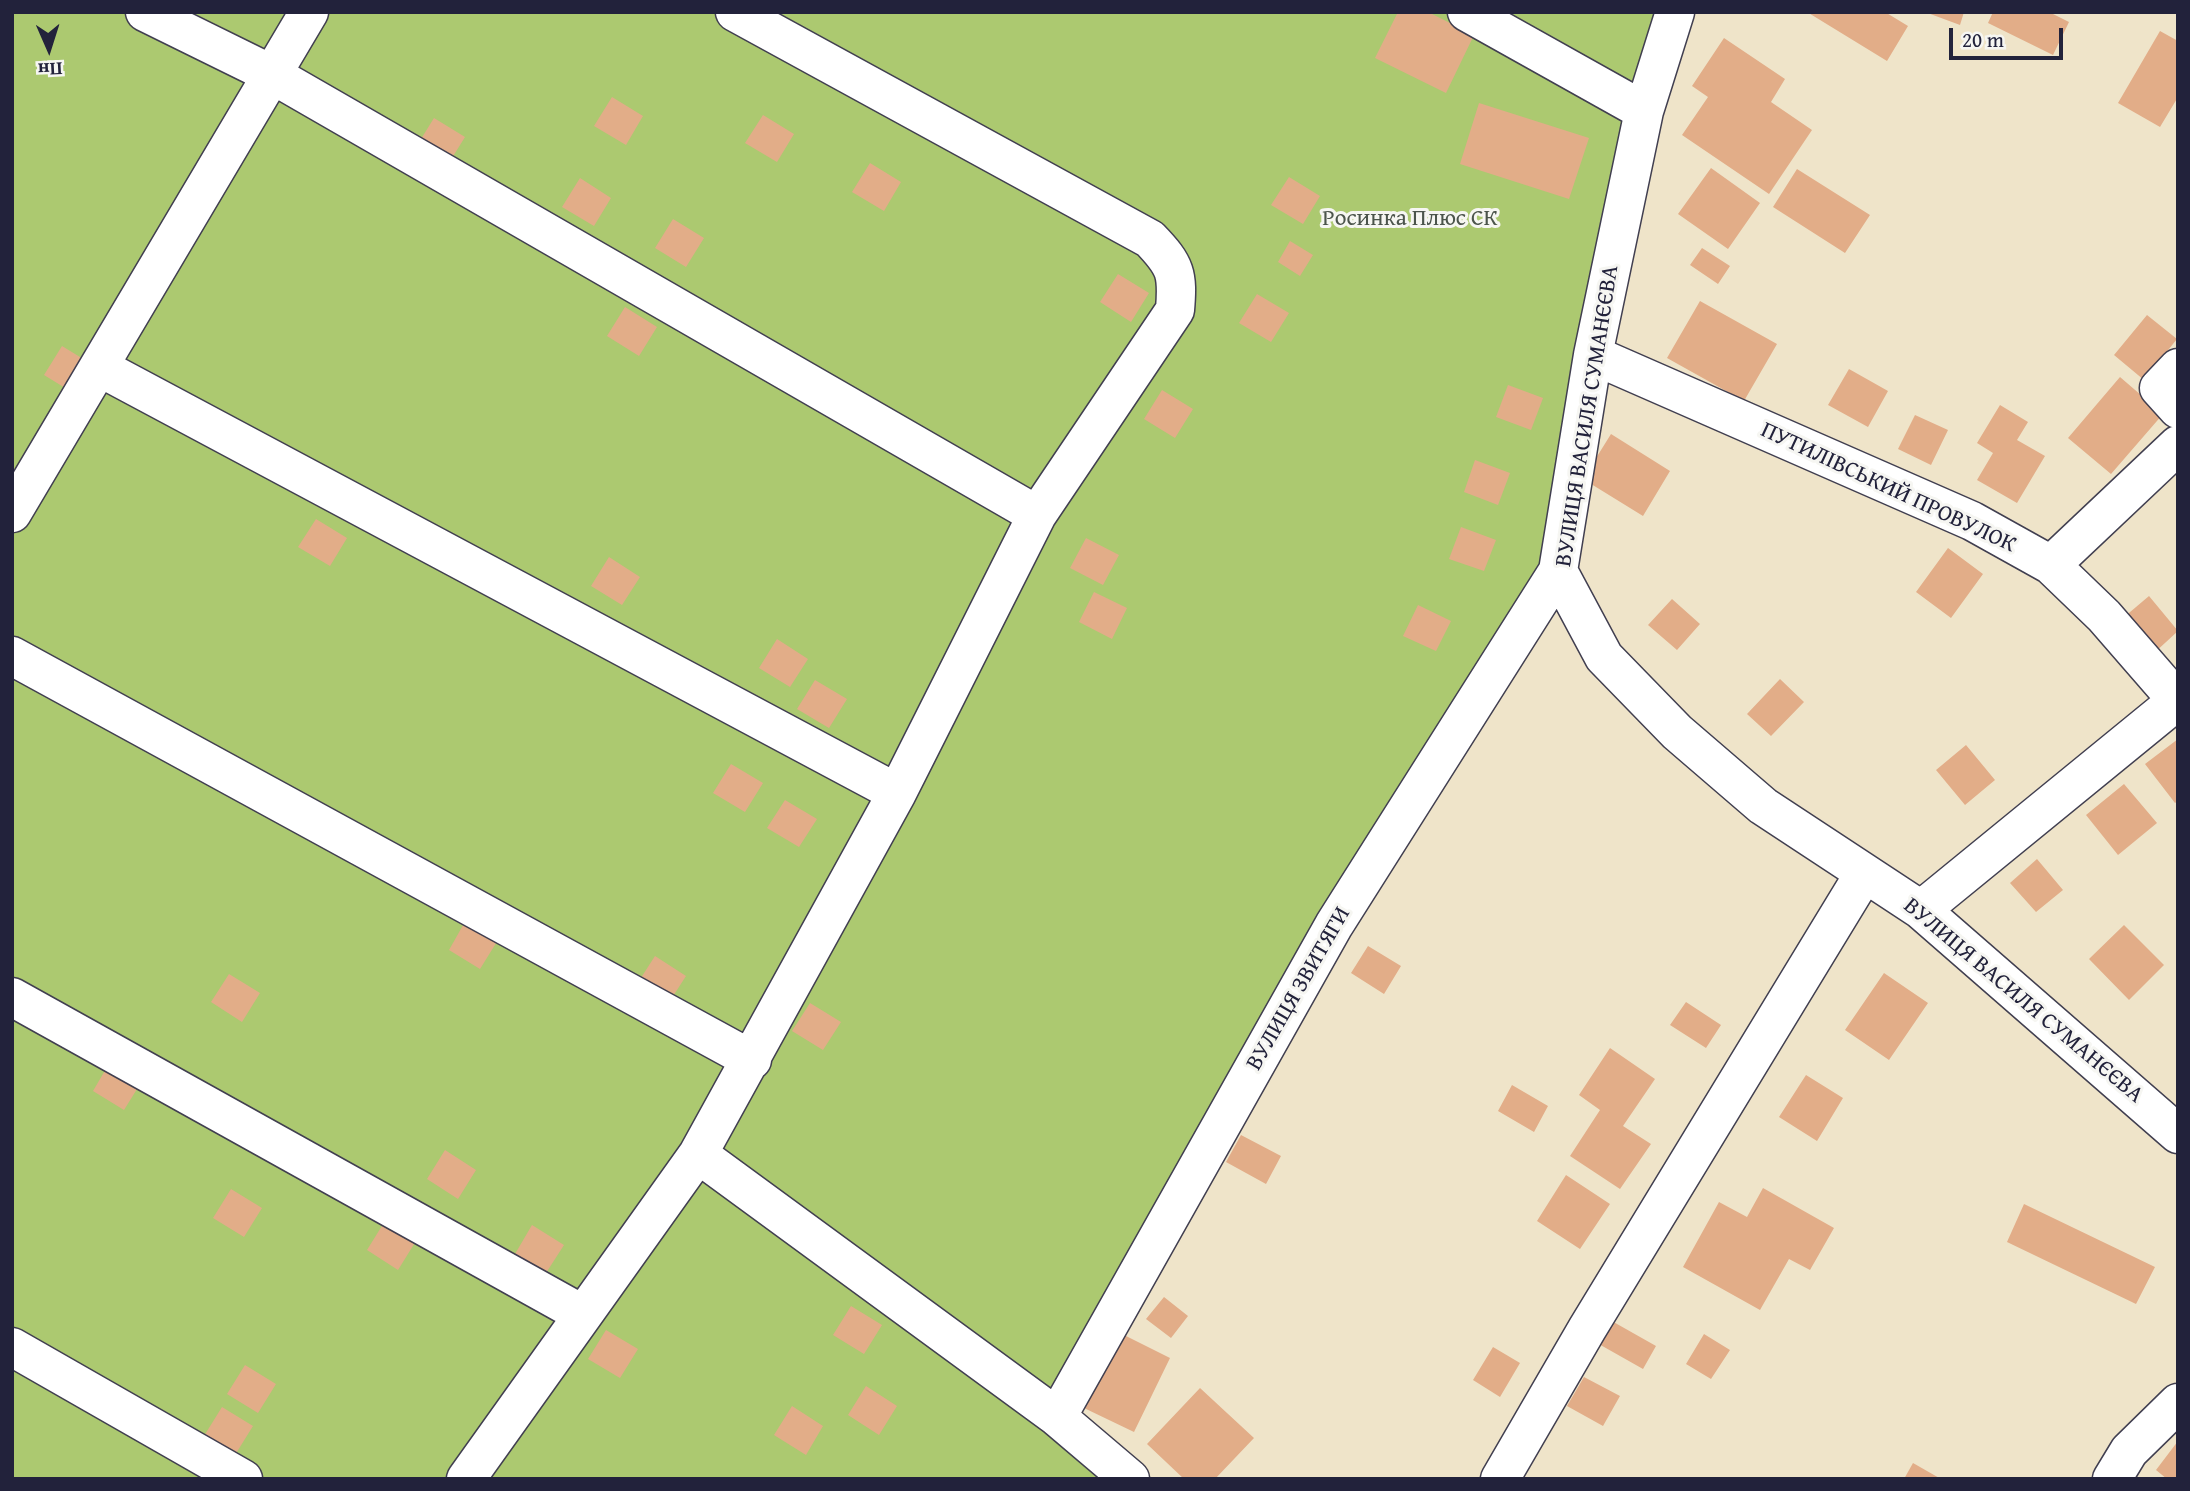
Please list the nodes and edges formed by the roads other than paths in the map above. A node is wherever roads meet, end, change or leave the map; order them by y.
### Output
1 (145, 12) edge
2 (309, 12) edge
3 (735, 12) edge
4 (1467, 12) edge
5 (1675, 12) edge
6 (273, 75) junction
7 (1644, 111) junction
8 (1593, 355) junction
9 (99, 368) junction
10 (2178, 368) edge
11 (2178, 409) edge
12 (2178, 444) edge
13 (12, 513) edge
14 (1037, 515) junction
15 (2051, 565) junction
16 (1558, 571) junction
17 (12, 656) edge
18 (2177, 700) edge
19 (897, 793) junction
20 (1864, 874) junction
21 (1921, 910) junction
22 (12, 997) edge
23 (752, 1060) junction
24 (2178, 1134) edge
25 (698, 1154) junction
26 (582, 1314) junction
27 (12, 1347) edge
28 (2178, 1403) edge
29 (1057, 1417) junction
30 (243, 1479) edge
31 (466, 1479) edge
32 (1130, 1479) edge
33 (1500, 1479) edge
34 (2112, 1479) edge

1 - 6 street
2 - 6 street
3 - 14 street
4 - 7 street
5 - 7 street, ВУЛИЦЯ ВАСИЛЯ СУМАНЄЄВА
6 - 9 street
6 - 14 street
7 - 8 street, ВУЛИЦЯ ВАСИЛЯ СУМАНЄЄВА
8 - 15 street, ПУТИЛІВСЬКИЙ ПРОВУЛОК
8 - 16 street, ВУЛИЦЯ ВАСИЛЯ СУМАНЄЄВА
9 - 13 street
9 - 19 street
10 - 11 street
12 - 15 street
14 - 19 street
15 - 18 street, ПУТИЛІВСЬКИЙ ПРОВУЛОК
16 - 20 street, ВУЛИЦЯ ВАСИЛЯ СУМАНЄЄВА
16 - 29 street, ВУЛИЦЯ ЗВИТЯГИ
17 - 23 street
18 - 21 street, ПУТИЛІВСЬКИЙ ПРОВУЛОК
19 - 23 street
20 - 21 street, ВУЛИЦЯ ВАСИЛЯ СУМАНЄЄВА
20 - 33 street
21 - 24 street, ВУЛИЦЯ ВАСИЛЯ СУМАНЄЄВА
22 - 26 street
23 - 25 street
25 - 26 street
25 - 29 street
26 - 31 street
27 - 30 street
28 - 34 street
29 - 32 street

